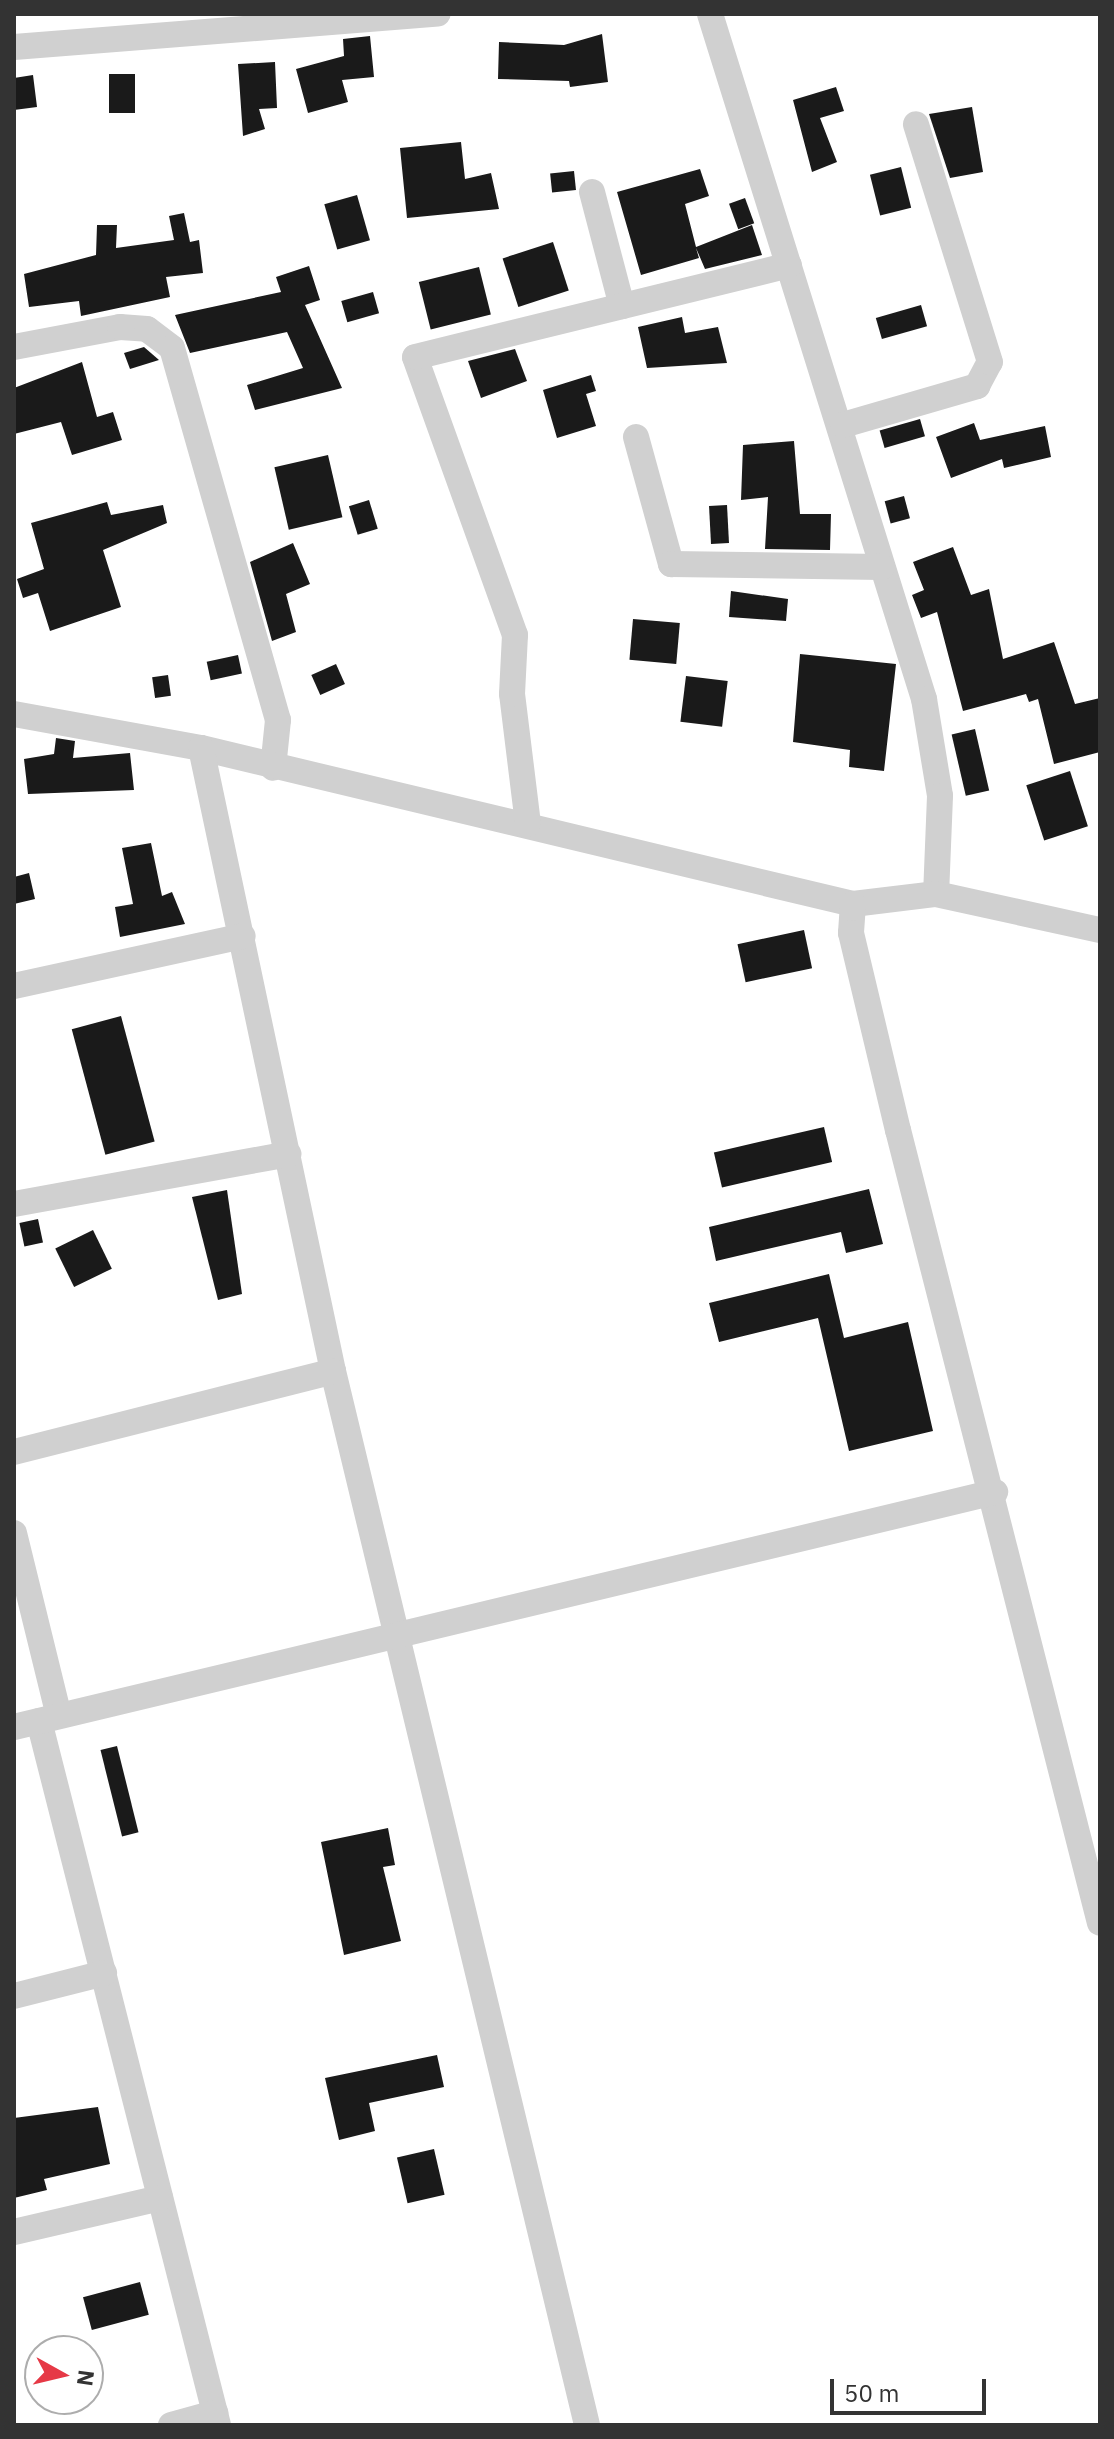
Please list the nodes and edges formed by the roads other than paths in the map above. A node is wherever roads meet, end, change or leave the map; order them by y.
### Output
1 (438, 14) edge
2 (710, 14) edge
3 (196, 24) edge
4 (14, 47) edge
5 (916, 124) dead end
6 (592, 192) dead end
7 (789, 265) junction
8 (622, 306) junction
9 (14, 347) edge
10 (843, 425) junction
11 (636, 437) dead end
12 (882, 567) junction
13 (14, 714) edge
14 (201, 748) junction
15 (273, 768) junction
16 (528, 824) junction
17 (936, 894) junction
18 (853, 904) junction
19 (1100, 930) edge
20 (243, 936) junction
21 (14, 986) edge
22 (288, 1154) junction
23 (14, 1204) edge
24 (333, 1371) junction
25 (14, 1452) edge
26 (995, 1492) junction
27 (14, 1533) edge
28 (395, 1635) junction
29 (37, 1721) edge
30 (1093, 1871) edge
31 (1100, 1923) edge
32 (104, 1973) junction
33 (14, 1996) edge
34 (160, 2198) junction
35 (14, 2232) edge
36 (216, 2419) edge
37 (171, 2425) edge
38 (587, 2425) edge

1 - 3 street
2 - 7 street
3 - 4 street
5 - 10 street
6 - 8 street
7 - 8 street
7 - 10 street
8 - 16 street
9 - 15 street
10 - 12 street
11 - 12 street
12 - 17 street
13 - 14 street
14 - 15 street
14 - 20 street
15 - 16 street
16 - 18 street
17 - 18 street
17 - 19 street
18 - 26 street
20 - 21 street
20 - 22 street
22 - 23 street
22 - 24 street
24 - 25 street
24 - 28 street
26 - 28 street
26 - 30 street
27 - 29 street
28 - 29 street
28 - 38 street
29 - 32 street
30 - 31 street
32 - 33 street
32 - 34 street
34 - 35 street
34 - 36 street
36 - 37 street

